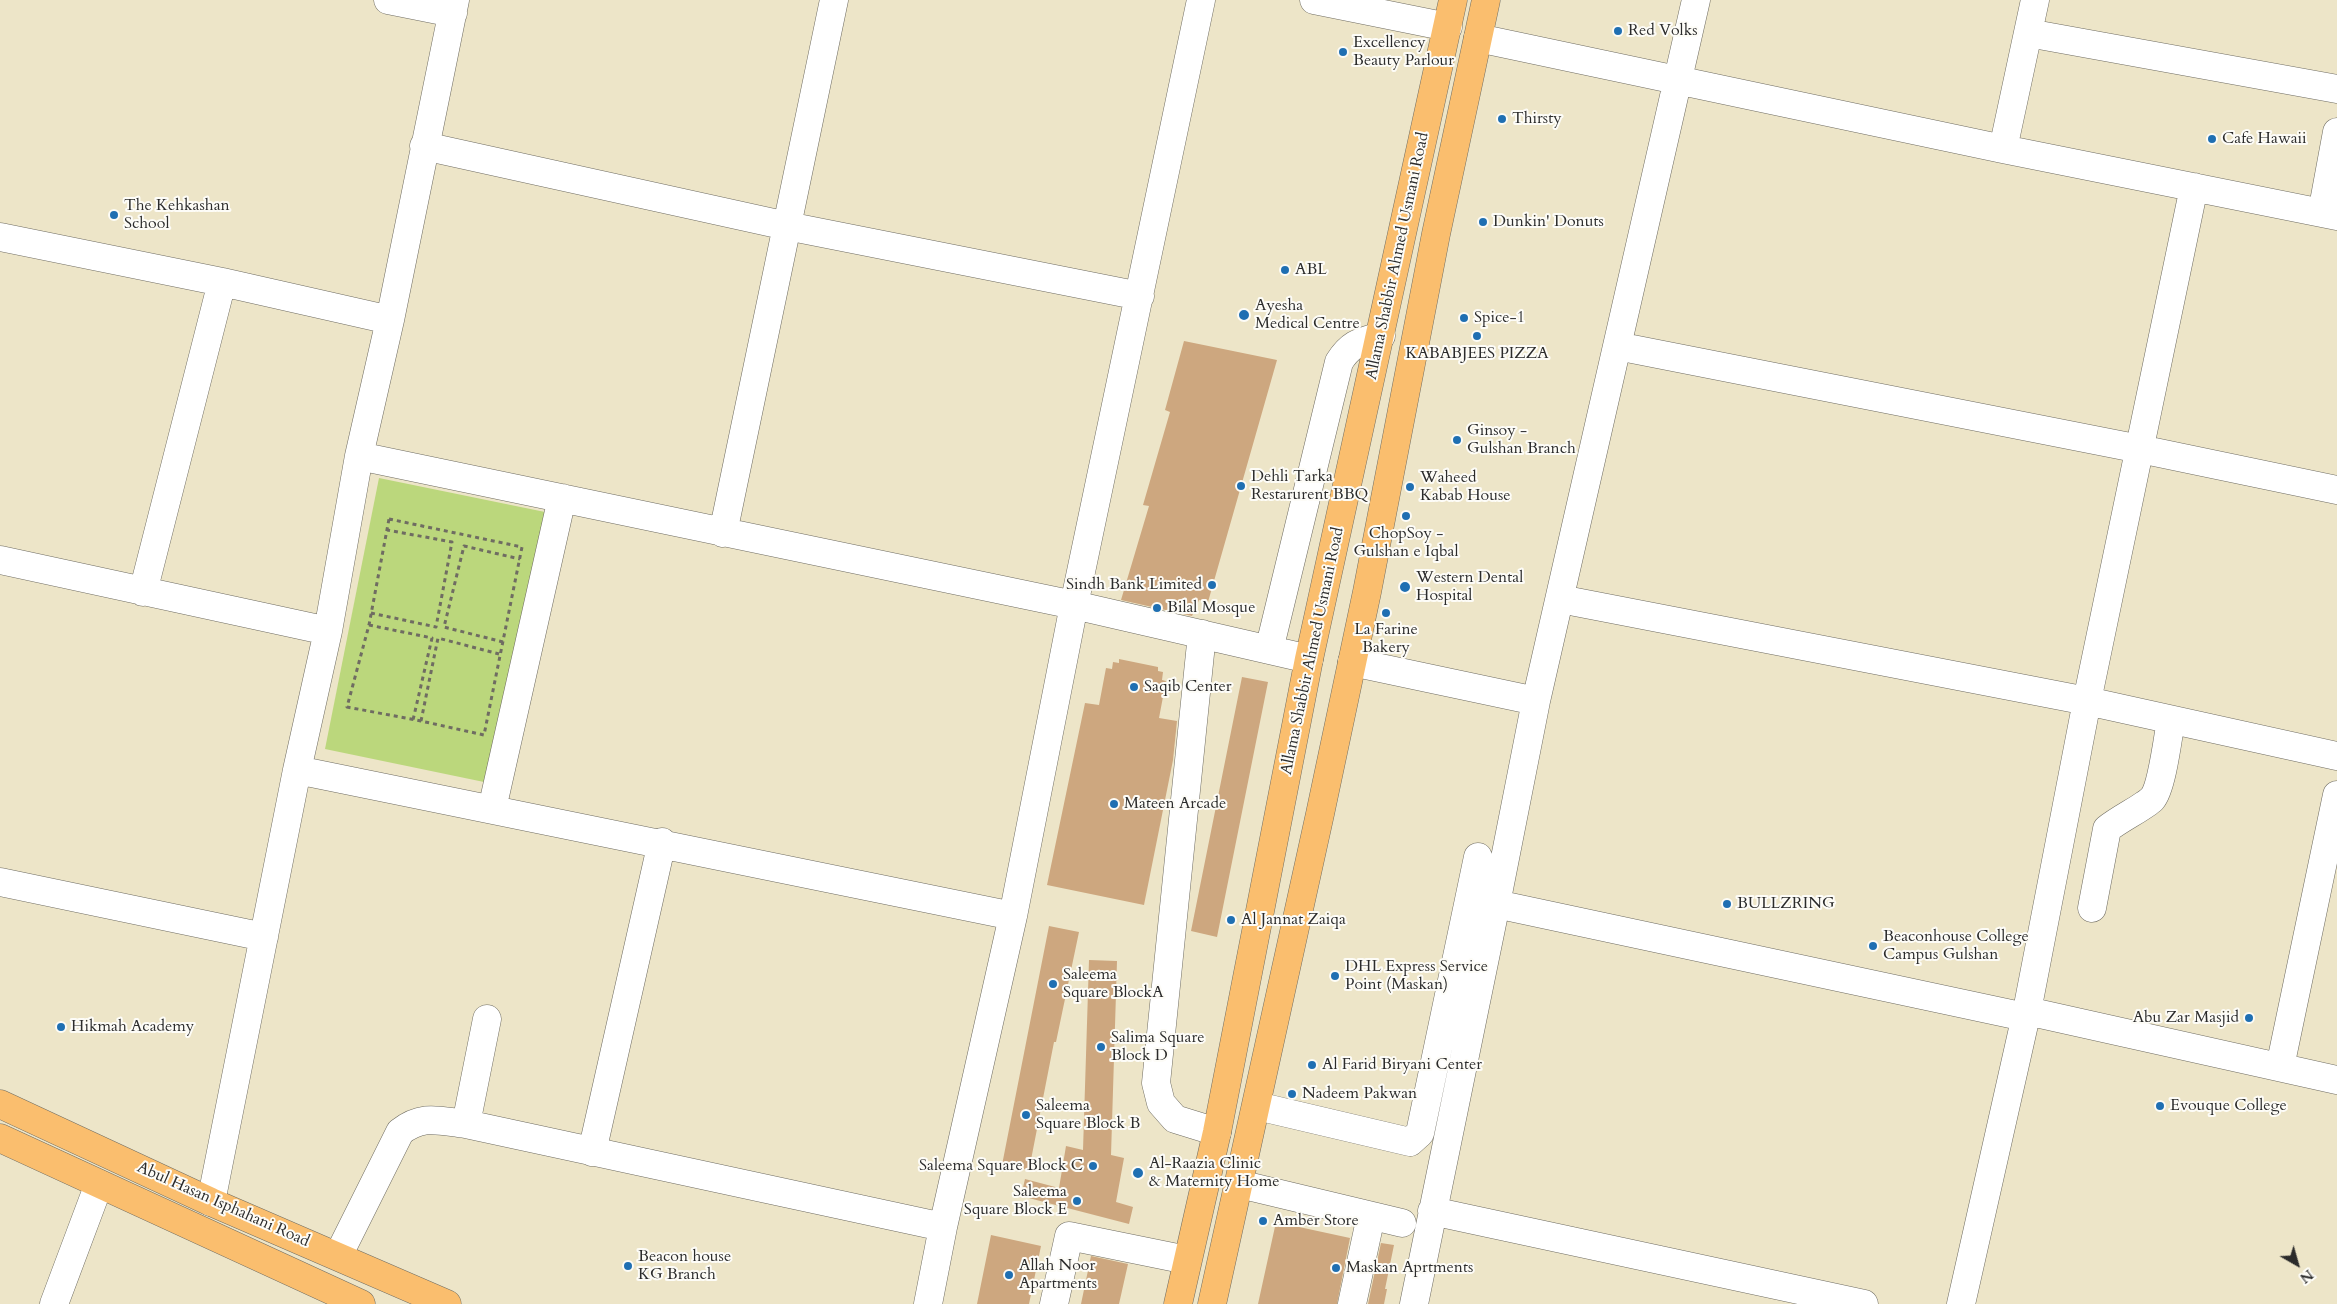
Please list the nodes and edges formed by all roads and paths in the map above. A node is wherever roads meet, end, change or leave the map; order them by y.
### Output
1 (388, 0) edge
2 (834, 0) edge
3 (1201, 0) edge
4 (1314, 0) edge
5 (1453, 0) edge
6 (1486, 0) edge
7 (1696, 0) edge
8 (2034, 0) edge
9 (454, 7) edge
10 (1448, 27) junction
11 (2028, 33) junction
12 (1478, 38) junction
13 (1677, 80) junction
14 (2337, 89) edge
15 (2337, 132) edge
16 (424, 146) junction
17 (2003, 149) junction
18 (2194, 187) junction
19 (2330, 214) edge
20 (787, 226) junction
21 (0, 238) edge
22 (222, 282) junction
23 (1140, 296) junction
24 (390, 320) junction
25 (1381, 336) junction
26 (1617, 346) junction
27 (2140, 449) junction
28 (359, 456) junction
29 (2337, 490) edge
30 (562, 498) junction
31 (387, 530) junction
32 (723, 533) junction
33 (520, 559) junction
34 (0, 560) edge
35 (143, 592) junction
36 (1560, 600) junction
37 (1074, 605) junction
38 (371, 613) junction
39 (369, 625) junction
40 (328, 631) junction
41 (1202, 634) junction
42 (503, 642) junction
43 (1269, 650) junction
44 (500, 654) junction
45 (1309, 659) junction
46 (1352, 662) junction
47 (1536, 701) junction
48 (2087, 701) junction
49 (413, 720) junction
50 (421, 720) junction
51 (2171, 720) junction
52 (2337, 756) edge
53 (297, 770) junction
54 (2337, 795) edge
55 (492, 809) junction
56 (662, 842) junction
57 (1478, 857) dead end
58 (0, 882) edge
59 (1496, 904) junction
60 (2092, 908) dead end
61 (1013, 916) junction
62 (264, 937) junction
63 (2026, 1014) junction
64 (487, 1019) dead end
65 (2280, 1067) junction
66 (2337, 1080) edge
67 (0, 1104) edge
68 (1257, 1106) junction
69 (466, 1124) junction
70 (1217, 1132) junction
71 (0, 1138) edge
72 (592, 1152) junction
73 (99, 1184) junction
74 (1239, 1184) junction
75 (211, 1202) junction
76 (1432, 1211) junction
77 (1371, 1216) junction
78 (1402, 1223) dead end
79 (943, 1227) junction
80 (338, 1256) junction
81 (1187, 1260) junction
82 (54, 1304) edge
83 (361, 1304) edge
84 (446, 1304) edge
85 (928, 1304) edge
86 (1054, 1304) edge
87 (1178, 1304) edge
88 (1212, 1304) edge
89 (1352, 1304) edge
90 (1414, 1304) edge
91 (1864, 1304) edge
92 (1961, 1304) edge

1 - 9 street
2 - 20 street
3 - 23 street
4 - 10 street
5 - 10 main road, Allama Shabbir Ahmed Usmani Road
6 - 12 main road, Allama Shabbir Ahmed Usmani Road
7 - 13 street
8 - 11 street
9 - 16 street
10 - 25 main road, Allama Shabbir Ahmed Usmani Road
11 - 14 street
11 - 17 street
12 - 13 street
12 - 46 main road, Allama Shabbir Ahmed Usmani Road
13 - 17 street
13 - 26 street
15 - 19 street
16 - 20 street
16 - 24 street
17 - 18 street
18 - 19 street
18 - 27 street
20 - 23 street
20 - 32 street
21 - 22 street
22 - 24 street
22 - 35 street
23 - 37 street
24 - 28 street
25 - 43 street
25 - 45 main road, Allama Shabbir Ahmed Usmani Road
26 - 27 street
26 - 36 street
27 - 29 street
27 - 48 street
28 - 30 street
28 - 40 street
30 - 32 street
30 - 55 street
31 - 33 path
31 - 38 path
31 - 38 path
32 - 37 street
33 - 42 path
33 - 42 path
34 - 35 street
35 - 40 street
36 - 47 street
36 - 48 street
37 - 41 street
37 - 61 street
38 - 39 path
39 - 49 path
39 - 49 path
40 - 53 street
41 - 43 street
41 - 70 street
42 - 44 path
43 - 45 street
44 - 50 path
44 - 50 path
45 - 70 main road, Allama Shabbir Ahmed Usmani Road
46 - 47 street
46 - 68 main road, Allama Shabbir Ahmed Usmani Road
47 - 59 street
48 - 51 street
48 - 63 street
49 - 50 path
51 - 52 street
51 - 60 street
53 - 55 street
53 - 62 street
54 - 65 street
55 - 56 street
56 - 61 street
56 - 72 street
57 - 68 street
58 - 62 street
59 - 63 street
59 - 76 street
61 - 79 street
62 - 75 street
63 - 65 street
63 - 92 street
64 - 69 street
65 - 66 street
67 - 75 main road, Abul Hasan Isphahani Road
68 - 74 main road, Allama Shabbir Ahmed Usmani Road
69 - 72 street
69 - 80 street
70 - 81 main road, Allama Shabbir Ahmed Usmani Road
71 - 73 main road, Abul Hasan Isphahani Road
72 - 79 street
73 - 82 street
73 - 83 main road, Abul Hasan Isphahani Road
74 - 77 street
74 - 88 main road, Allama Shabbir Ahmed Usmani Road
75 - 80 main road, Abul Hasan Isphahani Road
76 - 90 street
76 - 91 street
77 - 78 street
77 - 89 street
79 - 85 street
80 - 84 main road, Abul Hasan Isphahani Road
81 - 86 street
81 - 87 main road, Allama Shabbir Ahmed Usmani Road

